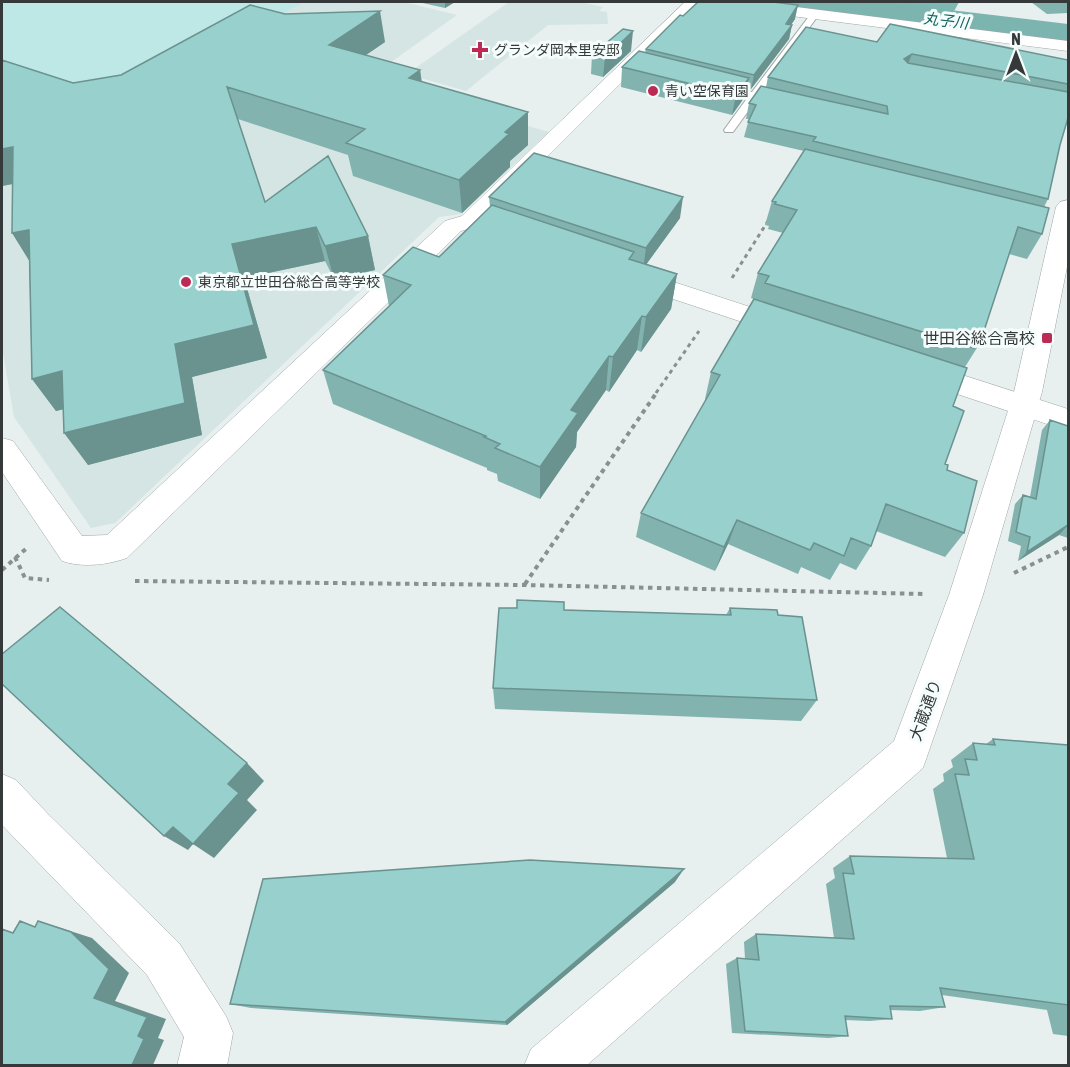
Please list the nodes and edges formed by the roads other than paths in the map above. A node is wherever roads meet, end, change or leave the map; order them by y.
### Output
1 (693, 2) edge
2 (720, 2) edge
3 (816, 13) junction
4 (1068, 46) edge
5 (708, 84) edge
6 (753, 95) junction
7 (788, 104) edge
8 (729, 130) dead end
9 (1056, 221) edge
10 (604, 267) edge
11 (814, 337) edge
12 (891, 362) edge
13 (1023, 405) junction
14 (1068, 420) edge
15 (2, 449) edge
16 (2, 794) edge
17 (202, 1065) edge
18 (548, 1065) edge

1 - 15 street
2 - 3 street
3 - 4 street
3 - 6 lane
5 - 6 lane
6 - 7 lane
6 - 8 lane
9 - 13 street, 大蔵通り
10 - 11 street
12 - 13 street
13 - 14 street
13 - 18 street, 大蔵通り
16 - 17 street

